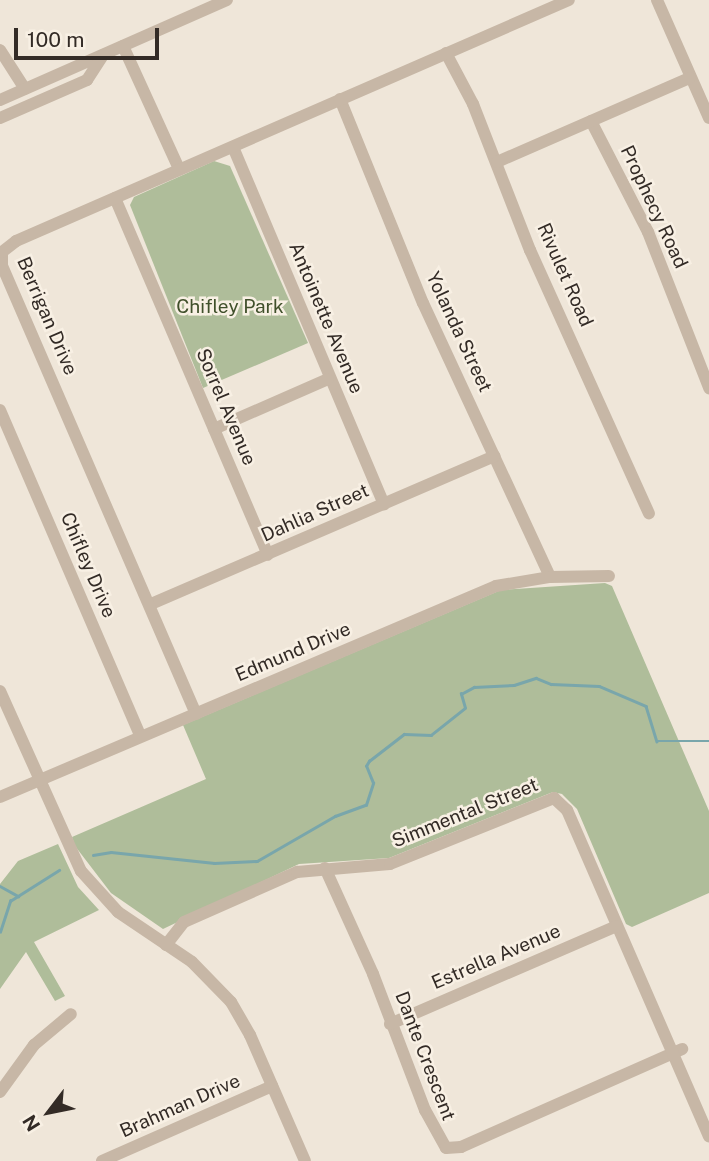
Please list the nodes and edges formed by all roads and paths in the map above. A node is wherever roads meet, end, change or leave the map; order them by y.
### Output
1 (227, 0) edge
2 (569, 0) edge
3 (657, 0) edge
4 (122, 46) junction
5 (0, 50) edge
6 (446, 53) junction
7 (104, 55) junction
8 (689, 78) junction
9 (25, 89) junction
10 (340, 99) junction
11 (0, 100) edge
12 (0, 118) edge
13 (709, 118) edge
14 (591, 121) junction
15 (233, 147) junction
16 (497, 162) junction
17 (179, 169) junction
18 (116, 198) junction
19 (328, 379) junction
20 (709, 388) edge
21 (0, 410) edge
22 (214, 429) junction
23 (495, 456) junction
24 (384, 504) junction
25 (649, 513) dead end
26 (268, 555) junction
27 (609, 576) dead end
28 (550, 577) junction
29 (151, 604) junction
30 (0, 691) edge
31 (196, 714) junction
32 (140, 735) junction
33 (38, 780) junction
34 (0, 797) edge
35 (325, 867) junction
36 (617, 926) junction
37 (166, 945) junction
38 (71, 1014) dead end
39 (390, 1024) junction
40 (677, 1051) junction
41 (272, 1086) junction
42 (0, 1092) edge
43 (709, 1136) edge
44 (102, 1161) edge
45 (305, 1161) edge

1 - 4 street
2 - 6 street, Berrigan Drive
3 - 8 street
4 - 7 street
4 - 17 street
5 - 9 street
6 - 10 street, Berrigan Drive
6 - 16 street, Rivulet Road
7 - 9 street
7 - 12 street
8 - 13 street
8 - 14 street
9 - 11 street
10 - 15 street, Berrigan Drive
10 - 23 street, Yolanda Street
14 - 16 street
14 - 20 street, Prophecy Road
15 - 17 street, Berrigan Drive
15 - 19 street, Antoinette Avenue
16 - 25 street, Rivulet Road
17 - 18 street, Berrigan Drive
18 - 22 street, Sorrel Avenue
18 - 29 street, Berrigan Drive
19 - 22 street
19 - 24 street, Antoinette Avenue
21 - 32 street, Chifley Drive
22 - 26 street, Sorrel Avenue
23 - 24 street, Dahlia Street
23 - 28 street, Yolanda Street
24 - 26 street, Dahlia Street
26 - 29 street, Dahlia Street
27 - 28 street, Edmund Drive
28 - 31 street, Edmund Drive
29 - 31 street, Berrigan Drive
30 - 33 street
31 - 32 street, Edmund Drive
32 - 33 street, Edmund Drive
33 - 34 street, Edmund Drive
33 - 37 street
35 - 36 street, Simmental Street
35 - 37 street, Simmental Street
35 - 39 street, Dante Crescent
36 - 39 street, Estrella Avenue
36 - 40 street, Simmental Street
37 - 41 street
38 - 42 street
39 - 40 street, Dante Crescent
40 - 43 street, Simmental Street
41 - 44 street, Brahman Drive
41 - 45 street

